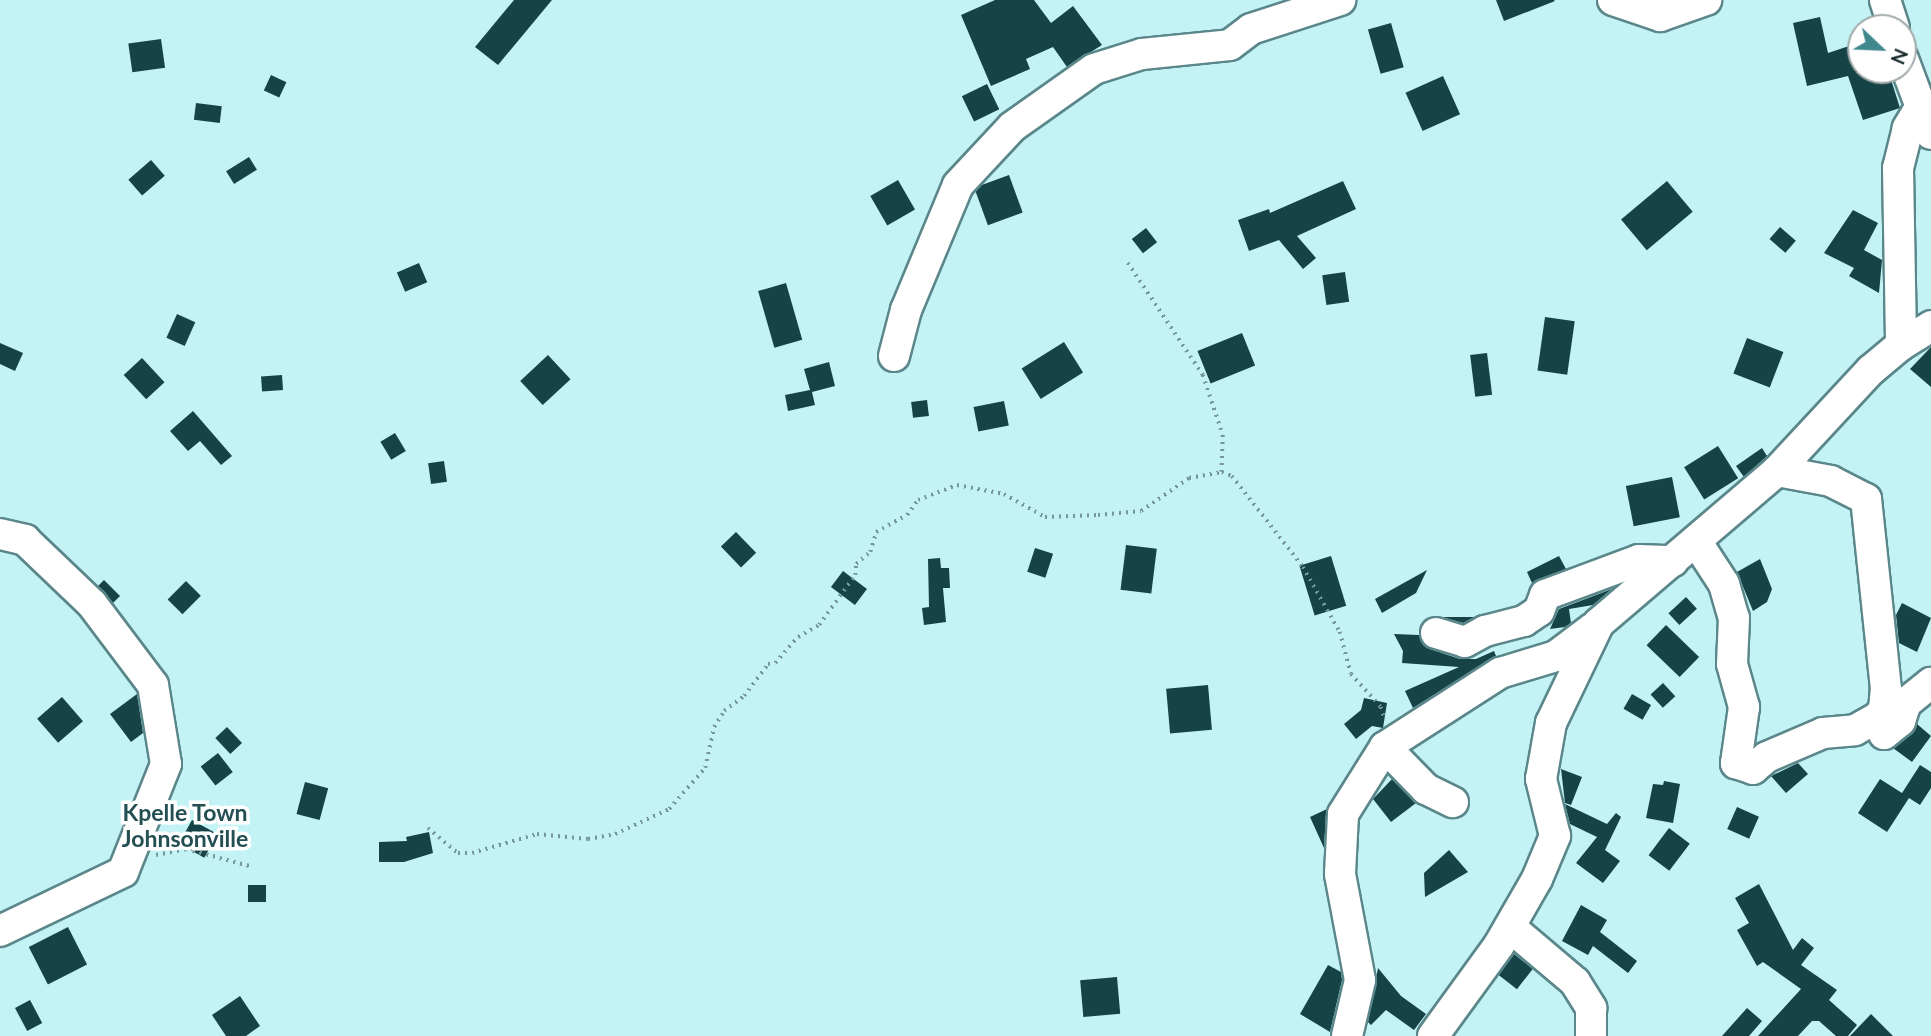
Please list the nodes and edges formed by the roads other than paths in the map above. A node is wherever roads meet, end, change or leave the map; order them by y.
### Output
1 (1340, 0) edge
2 (1614, 0) edge
3 (1706, 0) edge
4 (1913, 84) edge
5 (1921, 106) junction
6 (1931, 134) edge
7 (1931, 326) edge
8 (1901, 345) junction
9 (894, 356) dead end
10 (1777, 471) junction
11 (0, 534) edge
12 (1696, 541) junction
13 (1673, 561) junction
14 (1599, 623) junction
15 (1436, 633) dead end
16 (1931, 683) edge
17 (1877, 718) junction
18 (1389, 744) junction
19 (1453, 802) dead end
20 (1510, 927) junction
21 (0, 931) edge
22 (1347, 1036) edge
23 (1433, 1036) edge
24 (1591, 1036) edge

1 - 9 street
2 - 3 street
4 - 5 street
5 - 6 street
5 - 8 street
7 - 8 street
8 - 10 street
10 - 12 street
10 - 17 street
11 - 21 street
12 - 13 street
12 - 17 street
13 - 14 street
13 - 15 street
14 - 18 street
14 - 20 street
16 - 17 street
18 - 19 street
18 - 22 street
20 - 23 street
20 - 24 street

